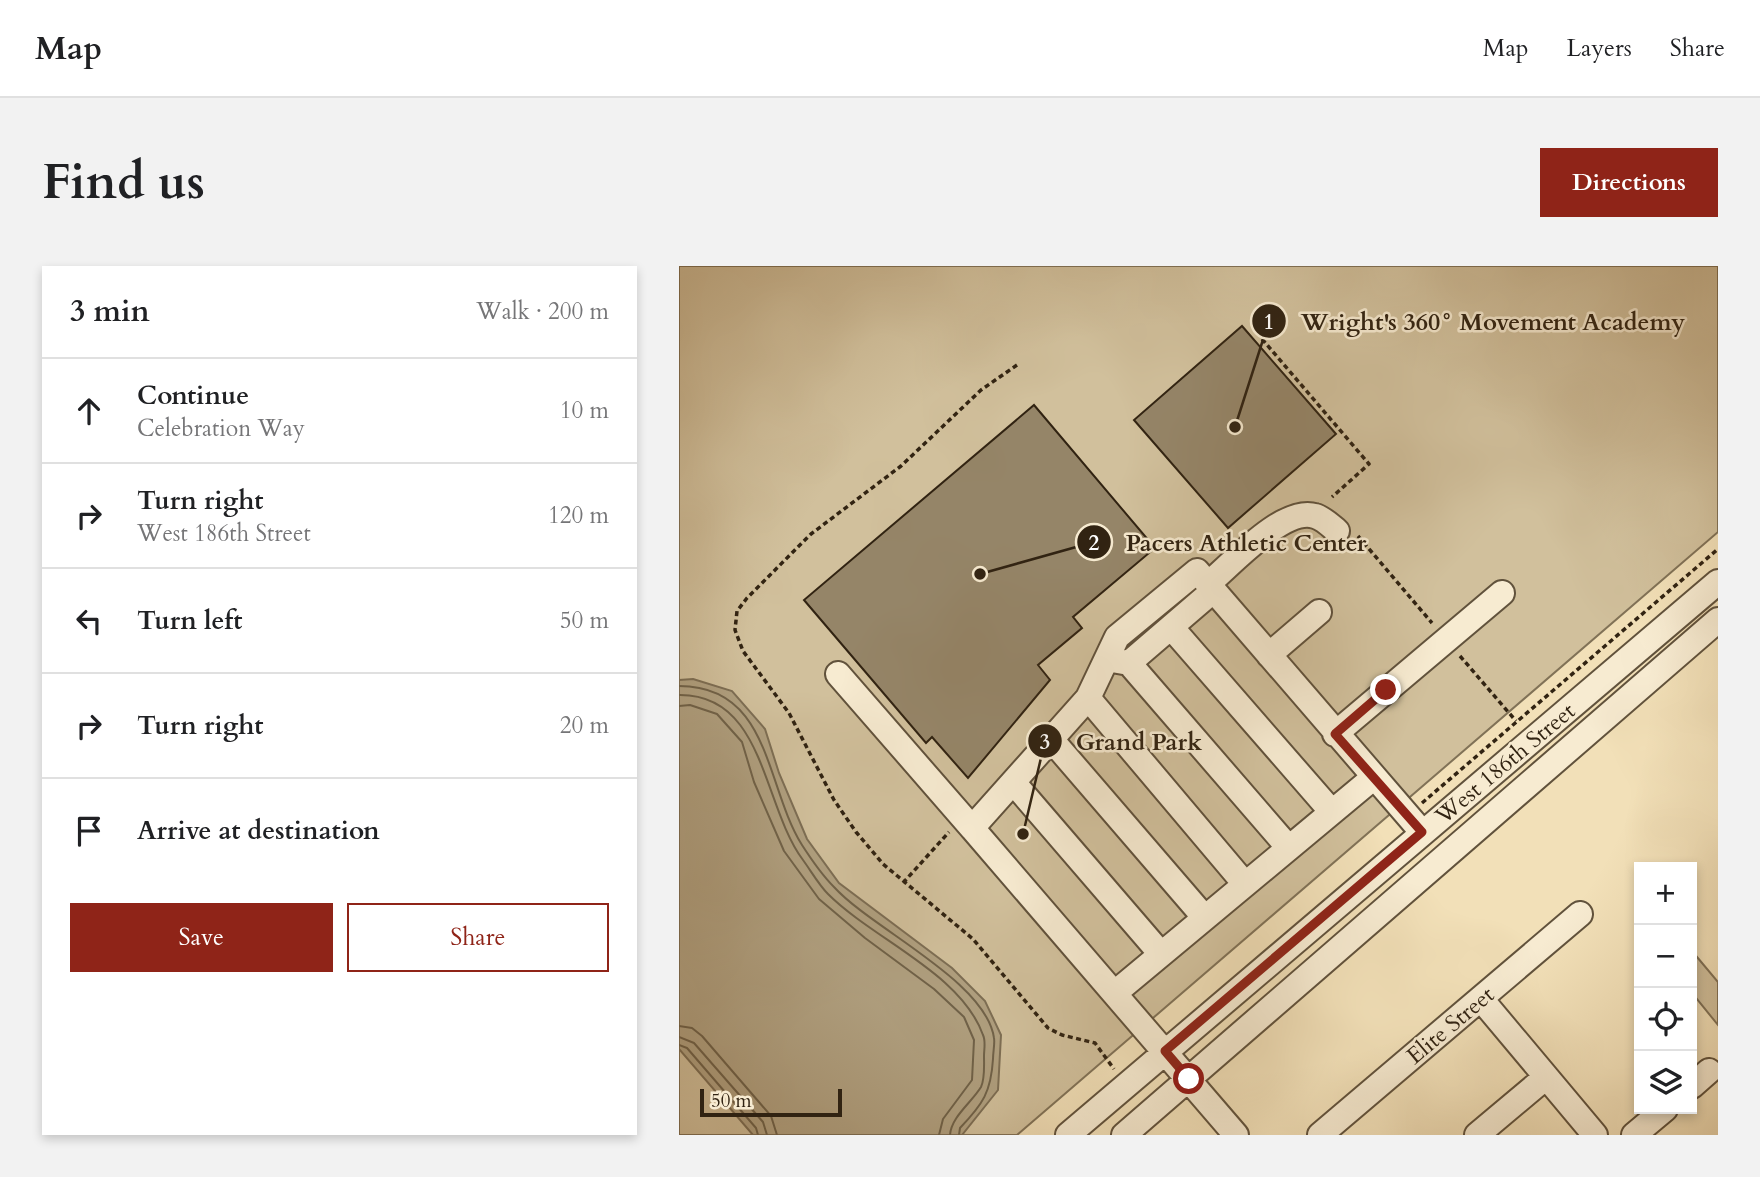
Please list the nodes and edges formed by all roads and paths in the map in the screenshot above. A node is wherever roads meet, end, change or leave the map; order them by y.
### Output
1 (1262, 339) dead end
2 (1332, 497) dead end
3 (1346, 532) joint
4 (1207, 582) junction
5 (1718, 583) edge
6 (1502, 593) dead end
7 (1319, 612) dead end
8 (1718, 620) edge
9 (1171, 627) junction
10 (1446, 640) junction
11 (1269, 655) junction
12 (1118, 661) junction
13 (838, 674) dead end
14 (1088, 698) junction
15 (1515, 721) dead end
16 (1335, 734) junction
17 (1050, 738) junction
18 (1373, 778) junction
19 (1013, 782) junction
20 (1332, 812) junction
21 (972, 828) junction
22 (1422, 832) junction
23 (1289, 848) junction
24 (1245, 884) junction
25 (1580, 914) dead end
26 (1205, 918) junction
27 (1161, 954) junction
28 (1117, 992) junction
29 (1481, 999) junction
30 (1165, 1051) junction
31 (1546, 1077) junction
32 (1189, 1079) junction
33 (1659, 1114) edge
34 (1067, 1135) edge
35 (1124, 1135) edge
36 (1236, 1135) edge
37 (1320, 1135) edge
38 (1477, 1135) edge
39 (1595, 1135) edge
40 (1634, 1135) edge

1 - 2 path
3 - 4 street
3 - 10 path
4 - 9 street
4 - 11 street
4 - 12 street
5 - 22 street, West 186th Street
6 - 10 street
7 - 11 street
8 - 32 street, West 186th Street
9 - 12 street
9 - 20 street
10 - 15 path
10 - 16 street
11 - 16 street
12 - 14 street
12 - 23 street
13 - 21 street
14 - 17 street
14 - 24 street
16 - 18 street
17 - 19 street
17 - 26 street
18 - 20 street
18 - 22 street
19 - 21 street
19 - 27 street
20 - 23 street
21 - 28 street
22 - 30 street, West 186th Street
23 - 24 street
24 - 26 street
25 - 29 street, Elite Street
26 - 27 street
27 - 28 street
28 - 30 street
29 - 31 street
29 - 37 street, Elite Street
30 - 32 street
30 - 34 street, West 186th Street
31 - 38 street
31 - 39 street
32 - 35 street, West 186th Street
32 - 36 street
33 - 40 street

